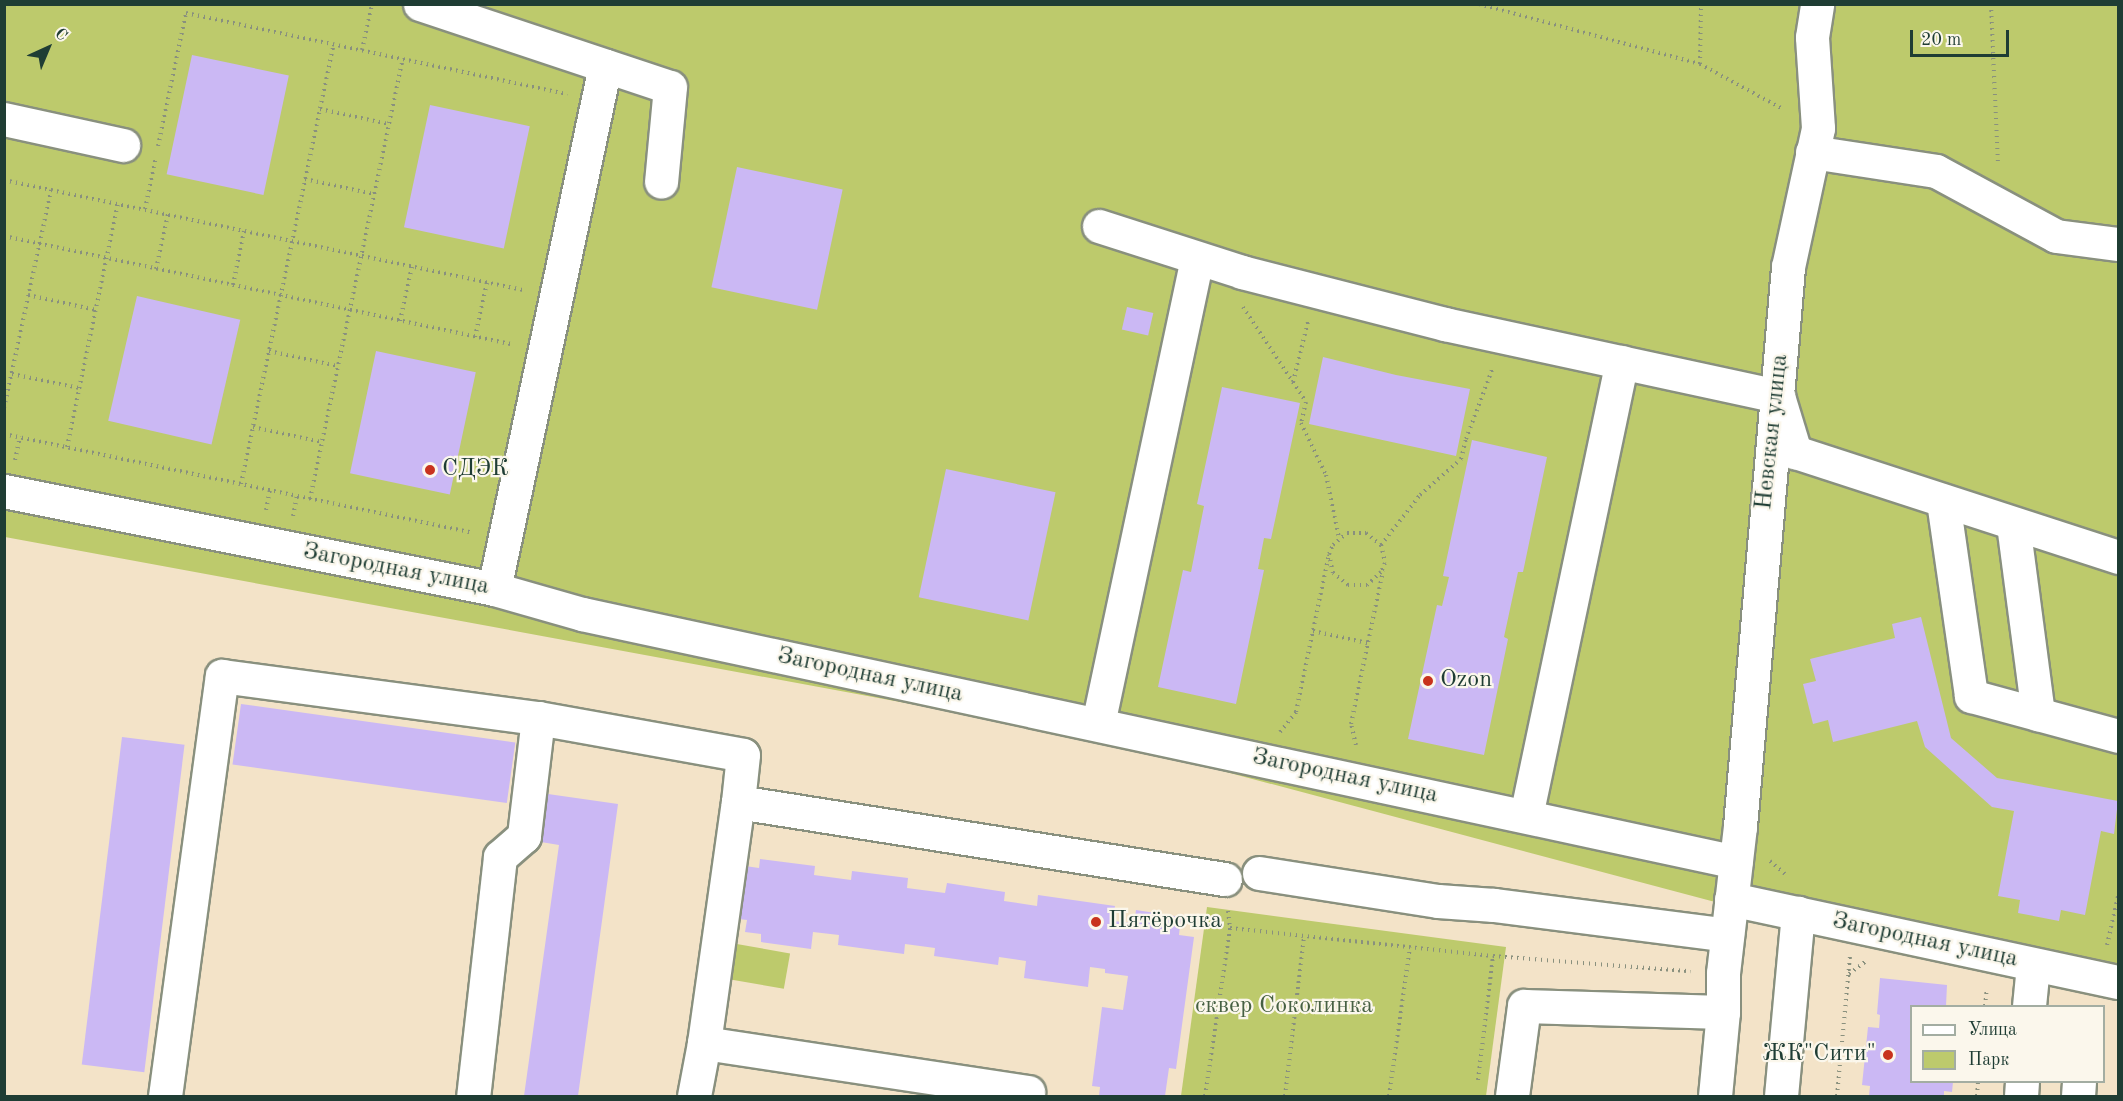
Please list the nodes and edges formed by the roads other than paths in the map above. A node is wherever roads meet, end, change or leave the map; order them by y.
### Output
1 (420, 4) edge
2 (1816, 4) edge
3 (605, 66) junction
4 (4, 119) edge
5 (1815, 140) junction
6 (123, 145) dead end
7 (661, 182) dead end
8 (1099, 226) dead end
9 (2118, 244) edge
10 (1197, 259) junction
11 (1622, 362) junction
12 (1778, 396) junction
13 (4, 491) edge
14 (1943, 501) junction
15 (2013, 524) junction
16 (2118, 557) edge
17 (494, 589) junction
18 (2038, 714) junction
19 (538, 718) junction
20 (1098, 724) junction
21 (2118, 736) edge
22 (738, 802) junction
23 (1526, 816) junction
24 (1751, 860) junction
25 (1259, 873) dead end
26 (1225, 879) dead end
27 (1731, 899) junction
28 (1798, 913) junction
29 (1727, 935) junction
30 (2033, 965) junction
31 (2118, 982) edge
32 (2029, 1005) edge
33 (1723, 1012) junction
34 (704, 1043) junction
35 (1028, 1092) dead end
36 (165, 1096) edge
37 (473, 1096) edge
38 (694, 1096) edge
39 (1512, 1096) edge
40 (1715, 1096) edge
41 (1781, 1096) edge

1 - 3 street
2 - 5 street, Невская улица
3 - 7 street
3 - 17 street
4 - 6 street
5 - 9 street
5 - 12 street, Невская улица
8 - 10 street
10 - 11 street
10 - 20 street
11 - 12 street
11 - 23 street
12 - 14 street
12 - 24 street, Невская улица
13 - 17 street, Загородная улица
14 - 15 street
14 - 18 street
15 - 16 street
15 - 18 street
17 - 20 street, Загородная улица
18 - 21 street
19 - 22 street
19 - 36 street
19 - 37 street
20 - 23 street, Загородная улица
22 - 26 street
22 - 34 street
23 - 24 street, Загородная улица
24 - 27 street, Невская улица
25 - 29 street
27 - 28 street, Загородная улица
27 - 29 street, Невская улица
28 - 30 street, Загородная улица
28 - 41 street
29 - 33 street, Невская улица
30 - 31 street, Загородная улица
30 - 32 street
33 - 39 street
33 - 40 street, Невская улица
34 - 35 street
34 - 38 street

